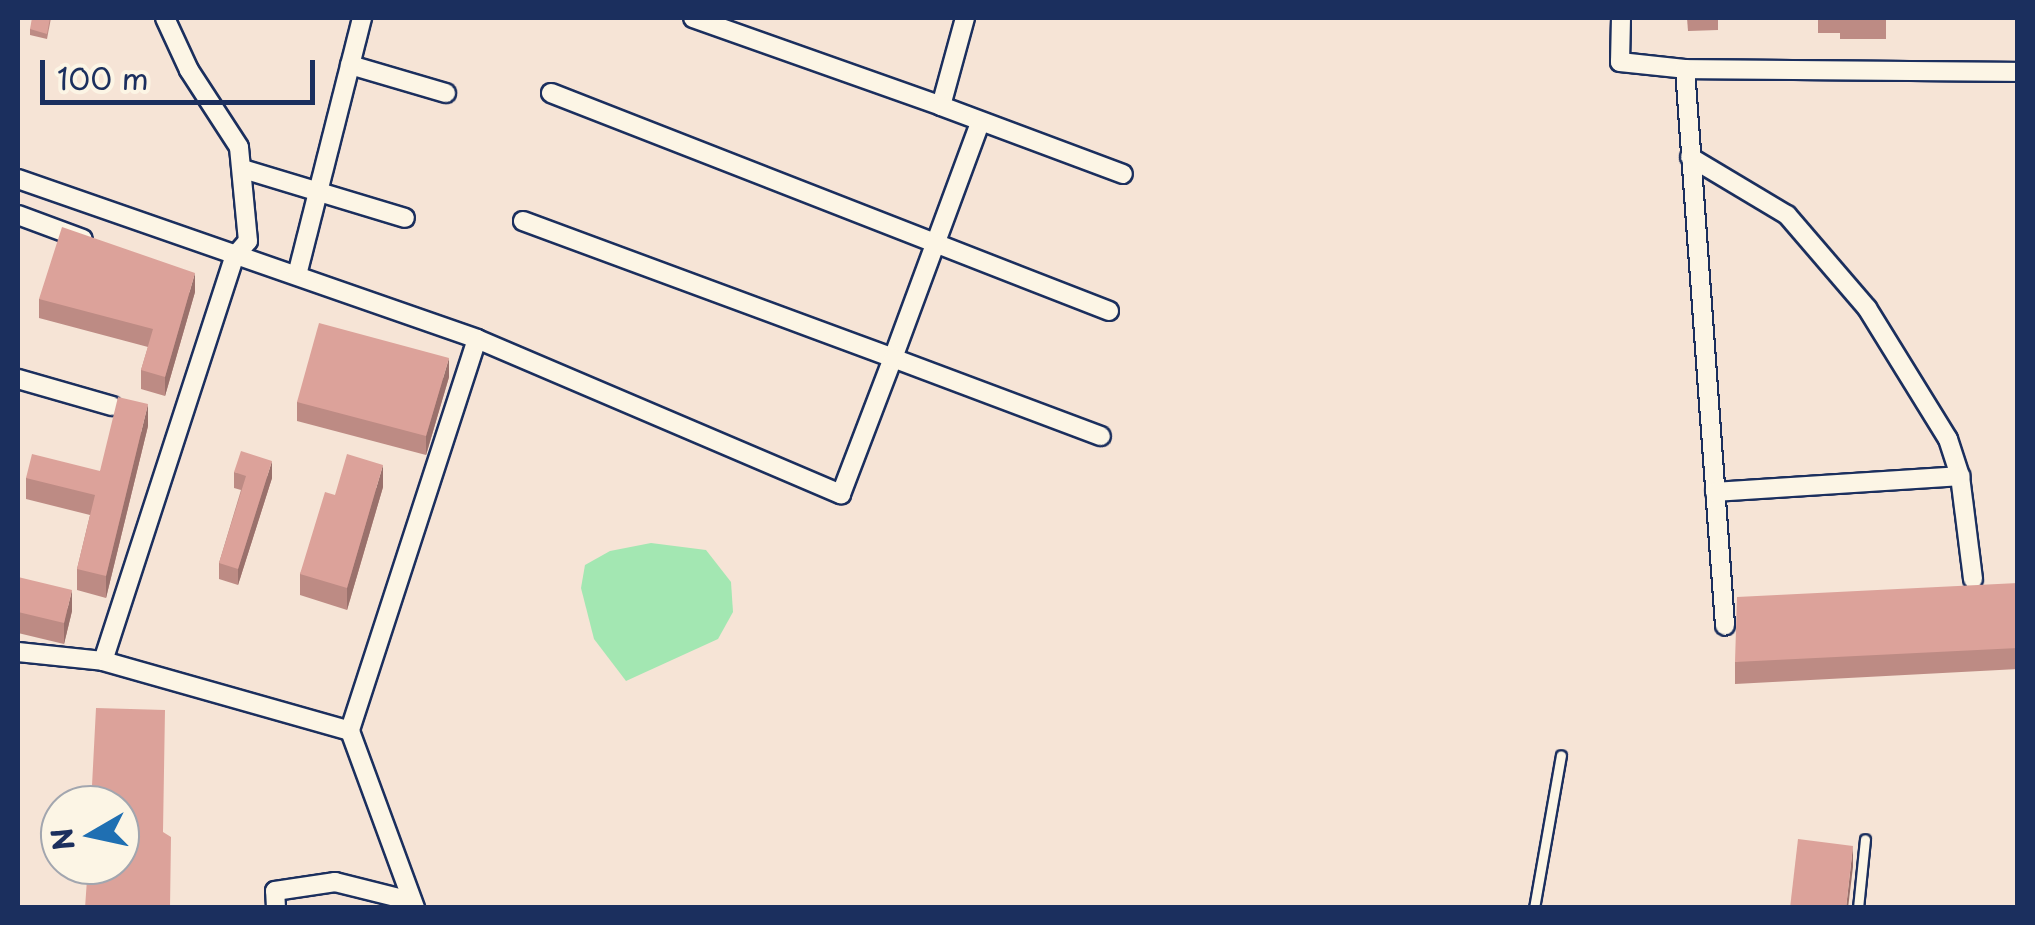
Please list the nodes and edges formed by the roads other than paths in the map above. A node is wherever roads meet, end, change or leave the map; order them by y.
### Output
1 (166, 18) edge
2 (362, 18) edge
3 (693, 18) edge
4 (964, 18) edge
5 (1621, 18) edge
6 (350, 65) junction
7 (1685, 68) junction
8 (2018, 72) edge
9 (552, 92) dead end
10 (446, 93) dead end
11 (941, 106) junction
12 (980, 123) junction
13 (1690, 157) junction
14 (243, 169) junction
15 (1123, 174) dead end
16 (18, 179) edge
17 (317, 195) junction
18 (18, 215) edge
19 (405, 218) dead end
20 (523, 221) dead end
21 (932, 240) junction
22 (111, 249) edge
23 (234, 257) junction
24 (297, 275) junction
25 (1108, 311) dead end
26 (477, 339) junction
27 (893, 358) junction
28 (18, 378) edge
29 (112, 406) edge
30 (1101, 436) dead end
31 (1960, 476) junction
32 (1715, 492) junction
33 (1973, 579) dead end
34 (1725, 626) dead end
35 (18, 652) edge
36 (104, 661) junction
37 (350, 731) junction
38 (1561, 755) dead end
39 (1865, 839) dead end
40 (413, 904) edge
41 (276, 908) edge
42 (1534, 908) edge
43 (1858, 908) edge

1 - 14 street
2 - 6 street
3 - 11 street
4 - 11 street
5 - 7 street
6 - 10 street
6 - 17 street
7 - 8 street
7 - 13 street
9 - 21 street
11 - 12 street
12 - 15 street
12 - 21 street
13 - 31 street
13 - 32 street
14 - 17 street
14 - 23 street
16 - 23 street
17 - 19 street
17 - 24 street
18 - 22 street
20 - 27 street
21 - 25 street
21 - 27 street
23 - 24 street
23 - 36 street
24 - 26 street
26 - 27 street
26 - 37 street
27 - 30 street
28 - 29 street
31 - 32 street
31 - 33 street
32 - 34 street
35 - 36 street
36 - 37 street
37 - 40 street
38 - 42 lane
39 - 43 lane
40 - 41 street

